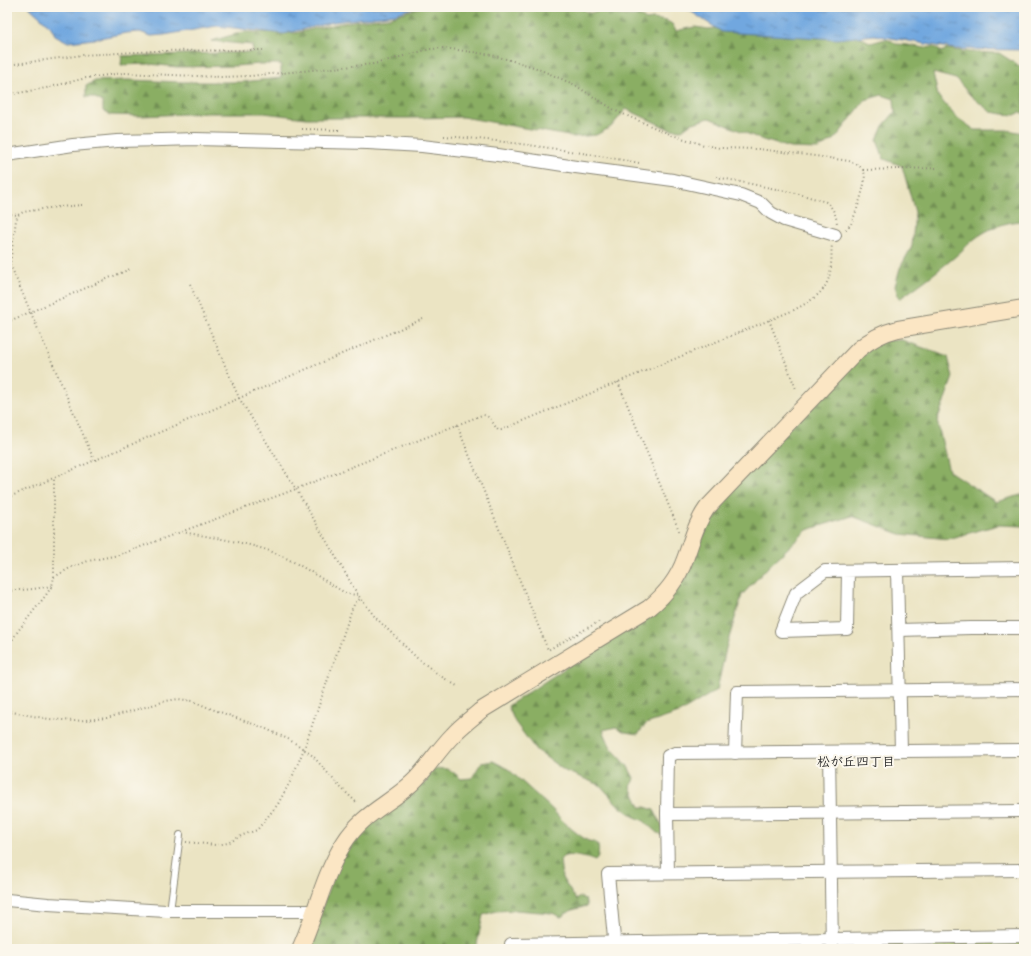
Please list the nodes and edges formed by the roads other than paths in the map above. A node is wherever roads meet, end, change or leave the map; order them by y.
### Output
1 (7, 155) edge
2 (834, 235) road end
3 (1024, 308) edge
4 (1024, 568) edge
5 (898, 570) junction
6 (848, 571) junction
7 (1024, 628) edge
8 (899, 630) junction
9 (1024, 689) edge
10 (900, 690) junction
11 (1024, 750) edge
12 (901, 751) junction
13 (829, 752) junction
14 (735, 753) junction
15 (1024, 811) edge
16 (830, 812) junction
17 (667, 814) junction
18 (180, 835) dead end
19 (1024, 870) edge
20 (831, 872) junction
21 (668, 873) junction
22 (7, 900) edge
23 (170, 911) junction
24 (314, 911) junction
25 (1024, 936) edge
26 (768, 944) edge
27 (832, 944) edge
28 (665, 945) edge
29 (716, 945) edge
30 (614, 946) edge
31 (300, 949) edge
32 (512, 949) edge

1 - 2 street
3 - 24 street
4 - 5 street
5 - 6 street
5 - 8 street
6 - 6 street
7 - 8 street
8 - 10 street
9 - 10 street
10 - 12 street
10 - 14 street
11 - 12 street
12 - 13 street
13 - 14 street
13 - 16 street
14 - 17 street
15 - 16 street
16 - 17 street
16 - 20 street
17 - 21 street
18 - 23 lane
19 - 20 street
20 - 21 street
20 - 27 street
21 - 30 street
22 - 23 street
23 - 24 street
24 - 31 street
25 - 27 street
26 - 27 street
26 - 29 street
28 - 29 street
28 - 30 street
30 - 32 street

